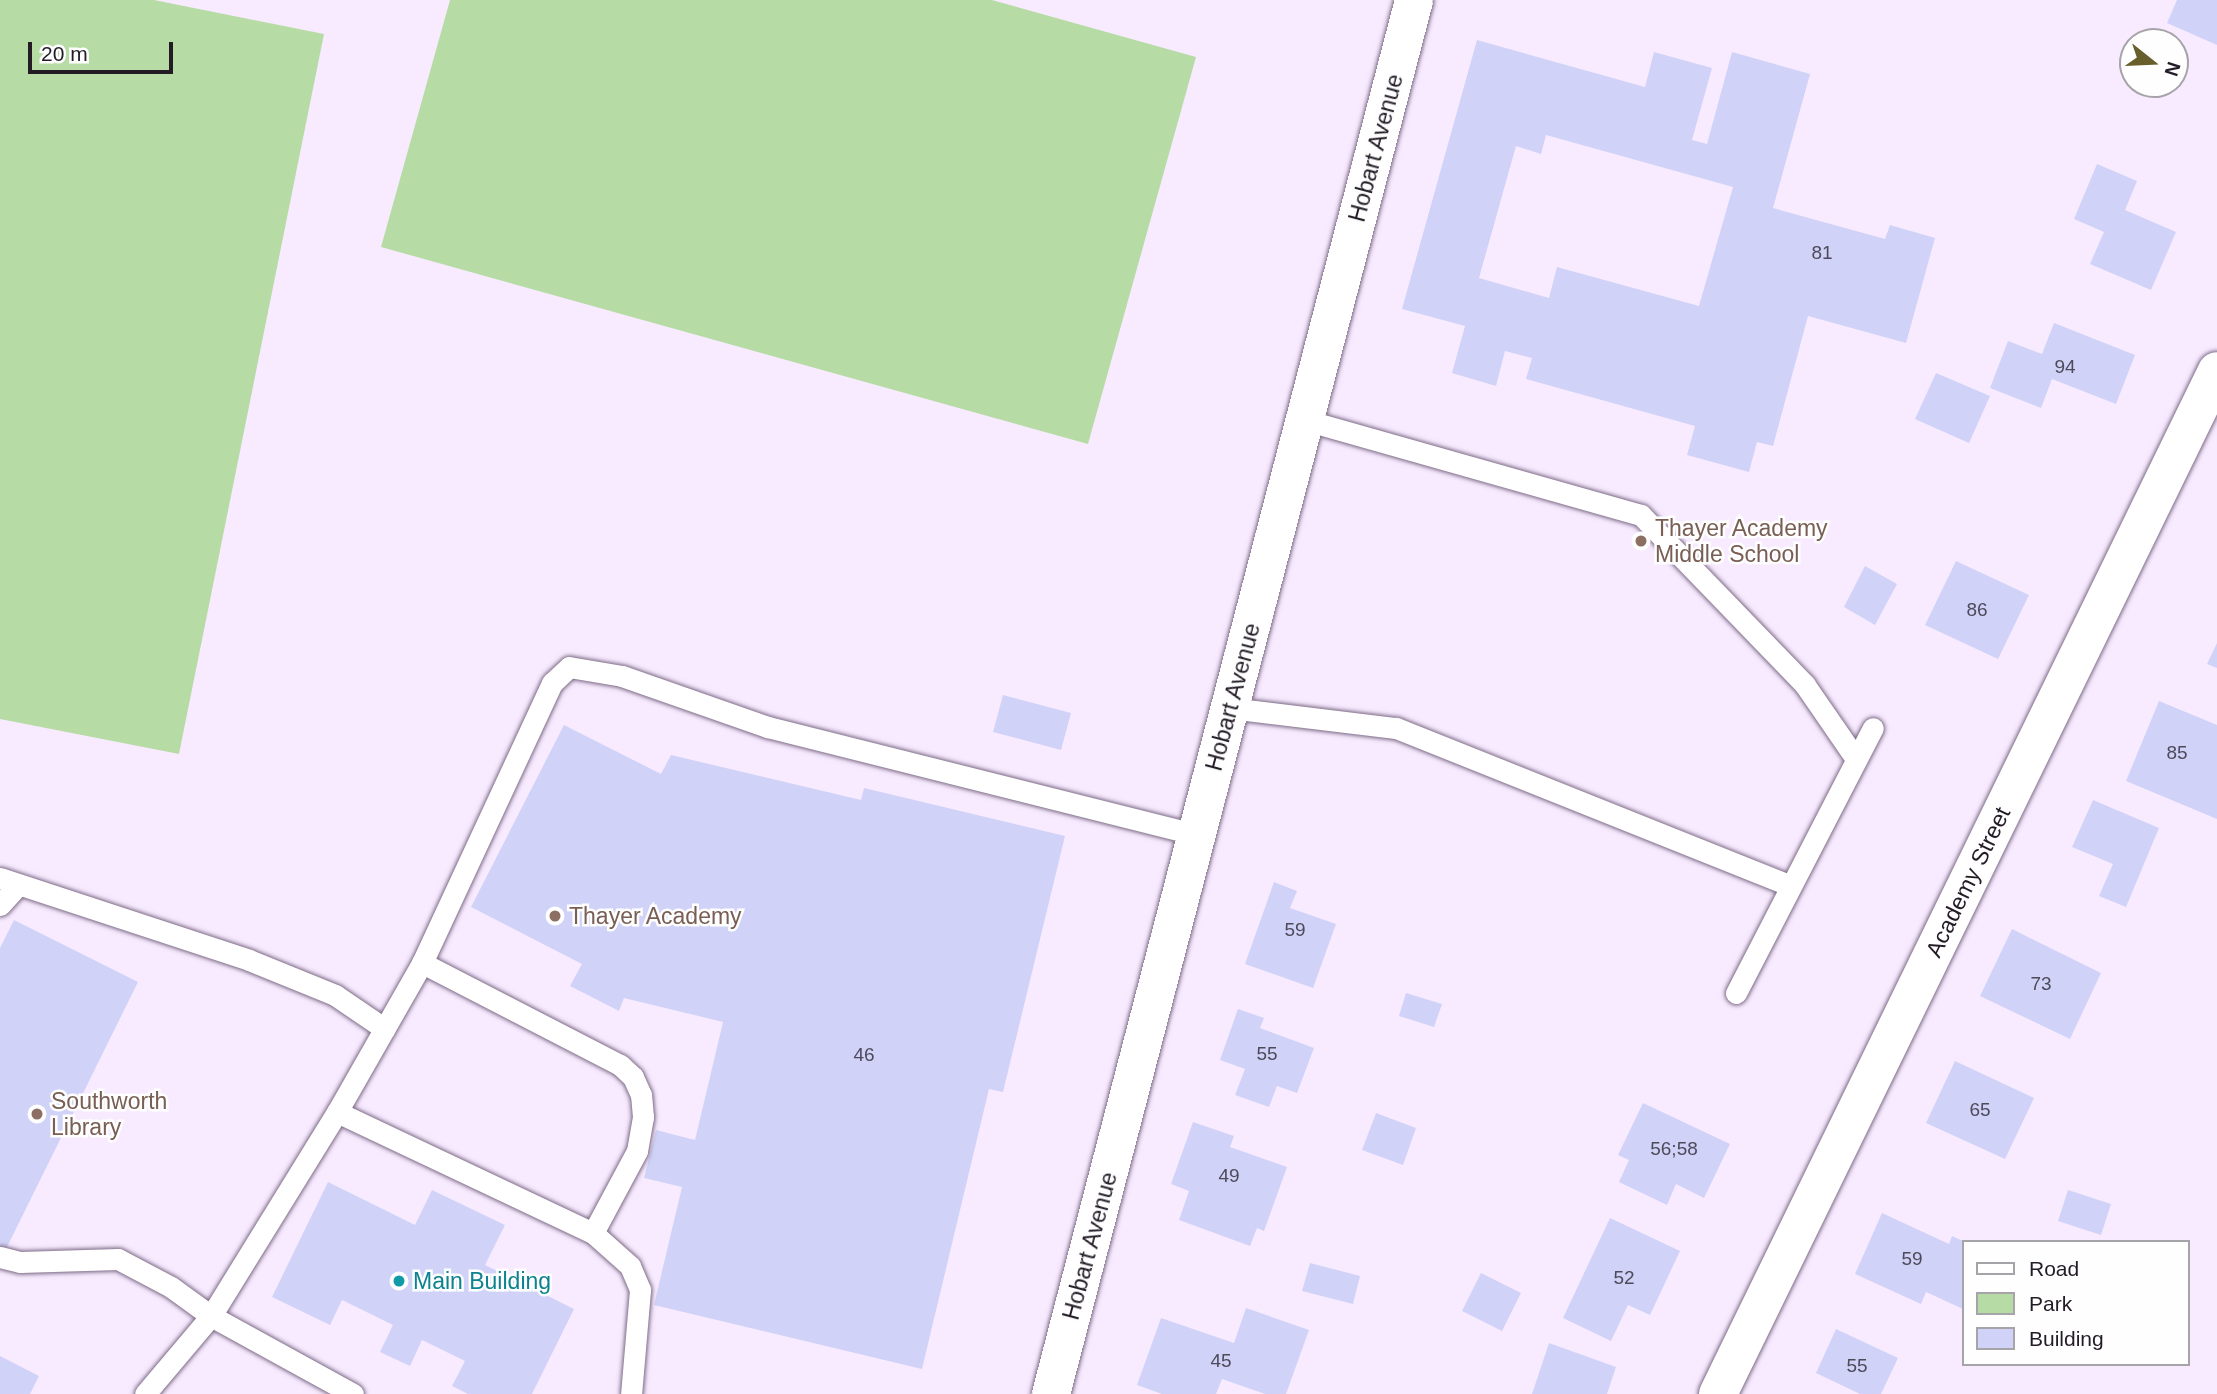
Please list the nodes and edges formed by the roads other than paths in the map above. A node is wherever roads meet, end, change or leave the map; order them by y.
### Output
1 (1415, 0) edge
2 (2217, 371) edge
3 (1305, 420) junction
4 (1230, 708) junction
5 (1873, 728) dead end
6 (1856, 759) junction
7 (1198, 835) junction
8 (9, 882) edge
9 (1788, 885) junction
10 (0, 905) edge
11 (422, 963) junction
12 (1736, 993) dead end
13 (385, 1029) junction
14 (337, 1112) junction
15 (593, 1233) junction
16 (0, 1257) edge
17 (211, 1316) junction
18 (145, 1394) edge
19 (353, 1394) edge
20 (631, 1394) edge
21 (1051, 1394) edge
22 (1718, 1394) edge

1 - 3 street, Hobart Avenue
2 - 22 street, Academy Street
3 - 4 street, Hobart Avenue
3 - 6 lane
4 - 7 street, Hobart Avenue
4 - 9 lane
5 - 6 lane
6 - 9 lane
7 - 11 lane
7 - 21 street, Hobart Avenue
8 - 10 lane
8 - 13 lane
9 - 12 lane
11 - 13 lane
11 - 15 lane
13 - 14 lane
14 - 15 lane
14 - 17 lane
15 - 20 lane
16 - 17 lane
17 - 18 lane
17 - 19 lane

